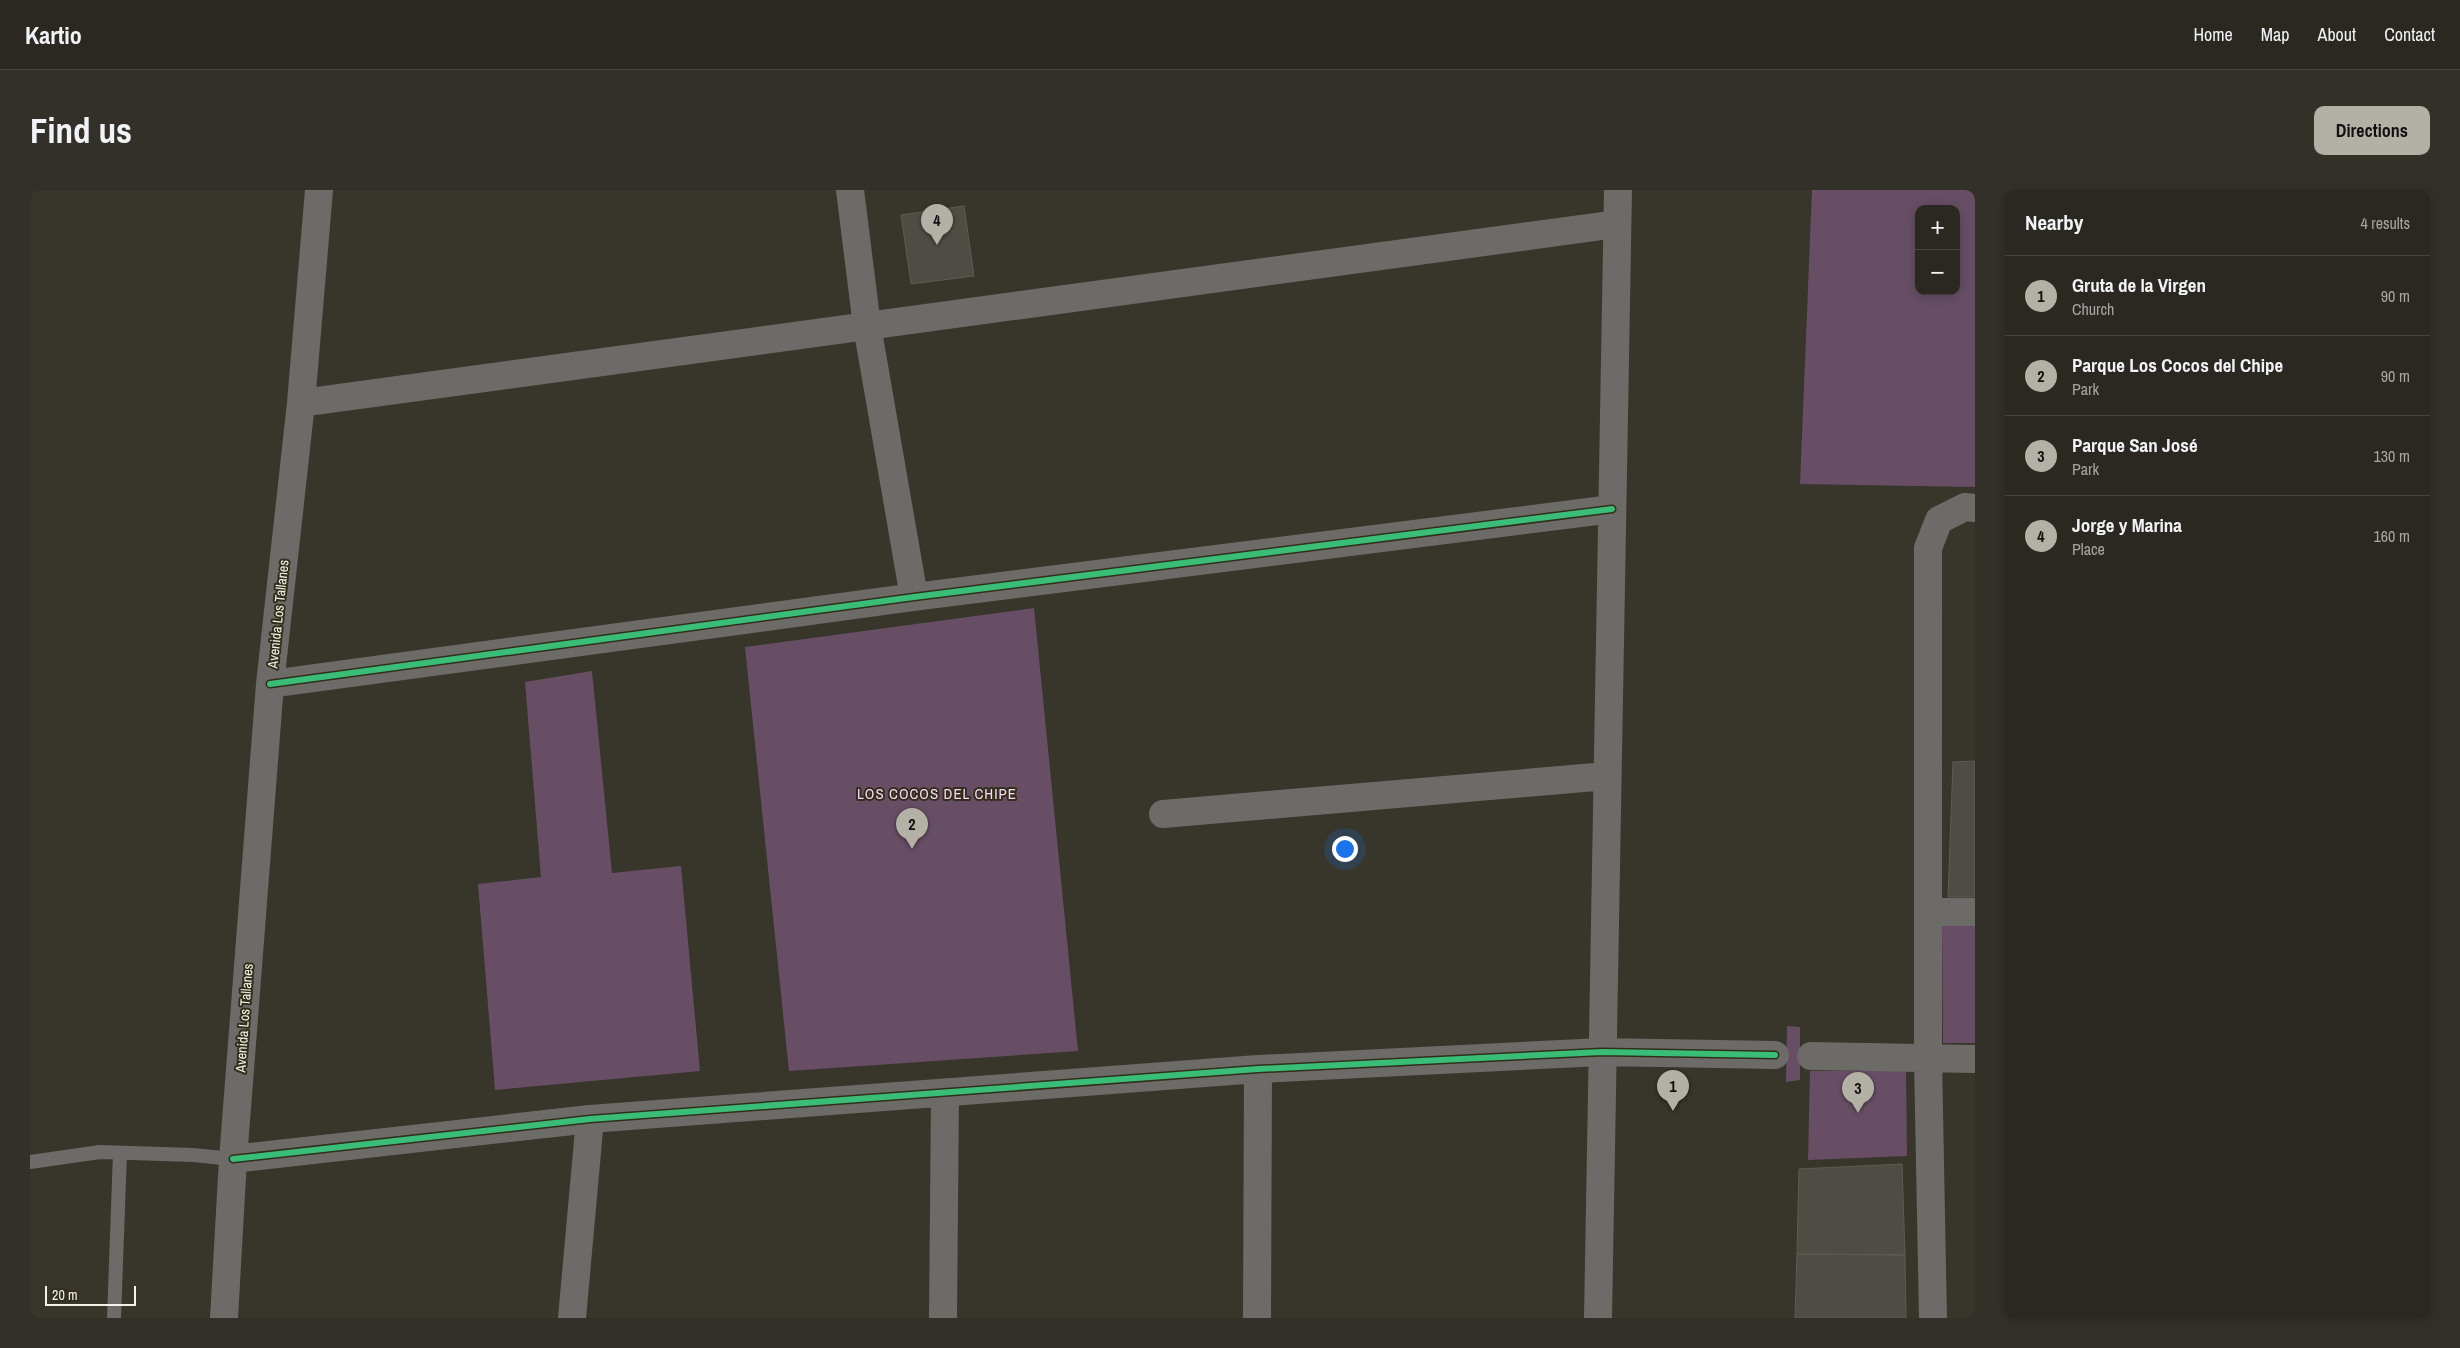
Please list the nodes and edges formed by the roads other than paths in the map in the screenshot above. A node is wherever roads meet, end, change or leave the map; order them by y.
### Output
1 (319, 190) edge
2 (850, 190) edge
3 (1618, 190) edge
4 (1617, 224) junction
5 (867, 326) junction
6 (300, 402) junction
7 (1975, 508) edge
8 (1612, 509) junction
9 (914, 597) junction
10 (270, 684) junction
11 (1607, 776) junction
12 (1163, 814) dead end
13 (1928, 912) junction
14 (1975, 912) edge
15 (1602, 1052) junction
16 (1775, 1055) dead end
17 (1811, 1056) dead end
18 (1928, 1059) junction
19 (1975, 1059) edge
20 (1258, 1069) junction
21 (945, 1093) junction
22 (590, 1119) junction
23 (120, 1153) junction
24 (233, 1159) junction
25 (30, 1162) edge
26 (114, 1318) edge
27 (224, 1318) edge
28 (572, 1318) edge
29 (944, 1318) edge
30 (1257, 1318) edge
31 (1598, 1318) edge
32 (1933, 1318) edge

1 - 6 street, Avenida Los Tallanes
2 - 5 street
3 - 4 street
4 - 5 street
4 - 8 street
5 - 6 street
5 - 9 street
6 - 10 street, Avenida Los Tallanes
7 - 13 street
8 - 9 street
8 - 11 street
9 - 10 street
10 - 24 street, Avenida Los Tallanes
11 - 12 street
11 - 15 street
13 - 14 street
13 - 18 street
15 - 16 street
15 - 20 street
15 - 31 street
17 - 18 street
18 - 19 street
18 - 32 street
20 - 21 street
20 - 30 street
21 - 22 street
21 - 29 street
22 - 24 street
22 - 28 street
23 - 24 lane
23 - 25 lane
23 - 26 lane
24 - 27 street, Avenida Los Tallanes

